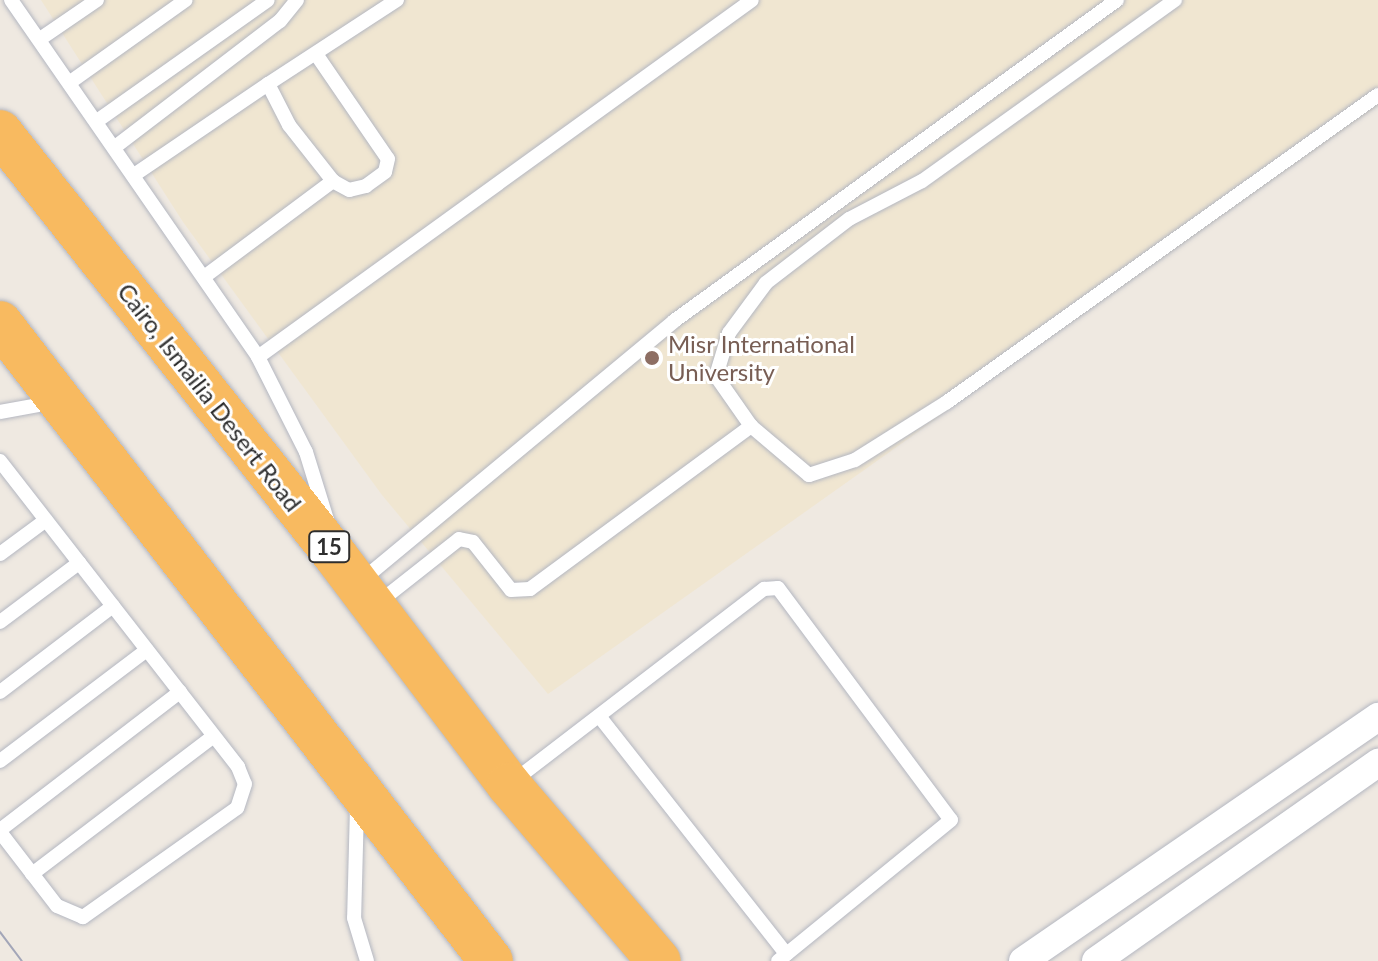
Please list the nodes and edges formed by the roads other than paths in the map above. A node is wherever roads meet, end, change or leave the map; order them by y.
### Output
1 (11, 0) edge
2 (97, 0) edge
3 (186, 0) edge
4 (268, 0) edge
5 (297, 0) edge
6 (397, 0) edge
7 (752, 0) edge
8 (1117, 0) edge
9 (1175, 0) edge
10 (40, 39) junction
11 (316, 54) junction
12 (69, 83) junction
13 (268, 84) junction
14 (1378, 95) edge
15 (97, 121) junction
16 (0, 132) edge
17 (115, 147) junction
18 (134, 175) junction
19 (333, 181) junction
20 (204, 277) junction
21 (0, 323) edge
22 (258, 357) junction
23 (60, 403) junction
24 (0, 412) edge
25 (751, 426) junction
26 (0, 461) edge
27 (6, 482) edge
28 (46, 520) junction
29 (0, 554) edge
30 (79, 563) junction
31 (356, 582) junction
32 (113, 606) junction
33 (0, 622) edge
34 (147, 650) junction
35 (0, 692) edge
36 (180, 692) junction
37 (599, 716) junction
38 (1378, 717) edge
39 (214, 736) junction
40 (0, 761) edge
41 (1378, 763) edge
42 (351, 779) junction
43 (509, 785) junction
44 (1221, 825) junction
45 (0, 831) edge
46 (1245, 857) junction
47 (32, 874) junction
48 (782, 958) edge
49 (367, 961) edge
50 (491, 961) edge
51 (659, 961) edge
52 (1023, 961) edge
53 (1096, 961) edge

1 - 10 lane
2 - 10 lane
3 - 12 lane
4 - 15 lane
5 - 17 lane
6 - 11 lane
7 - 22 lane
8 - 31 lane
9 - 25 lane
10 - 12 lane
11 - 13 lane
11 - 19 lane
12 - 15 lane
13 - 18 lane
13 - 19 lane
14 - 25 lane
15 - 17 lane
16 - 31 highway, Cairo, Ismailia Desert Road / 15
17 - 18 lane
18 - 20 lane
19 - 20 lane
20 - 22 lane
21 - 23 highway
22 - 31 lane
23 - 24 lane
23 - 42 highway
25 - 31 lane
26 - 27 lane
27 - 28 lane
28 - 29 lane
28 - 30 lane
30 - 32 lane
30 - 33 lane
31 - 43 highway, Cairo, Ismailia Desert Road / 15
32 - 34 lane
32 - 35 lane
34 - 36 lane
34 - 40 lane
36 - 39 lane
36 - 45 lane
37 - 43 lane
37 - 48 lane
37 - 48 lane
38 - 44 street
39 - 47 lane
39 - 47 lane
41 - 46 street
42 - 49 lane
42 - 50 highway
43 - 51 highway, Cairo, Ismailia Desert Road / 15
44 - 46 street
44 - 52 street
45 - 47 lane
46 - 53 street

